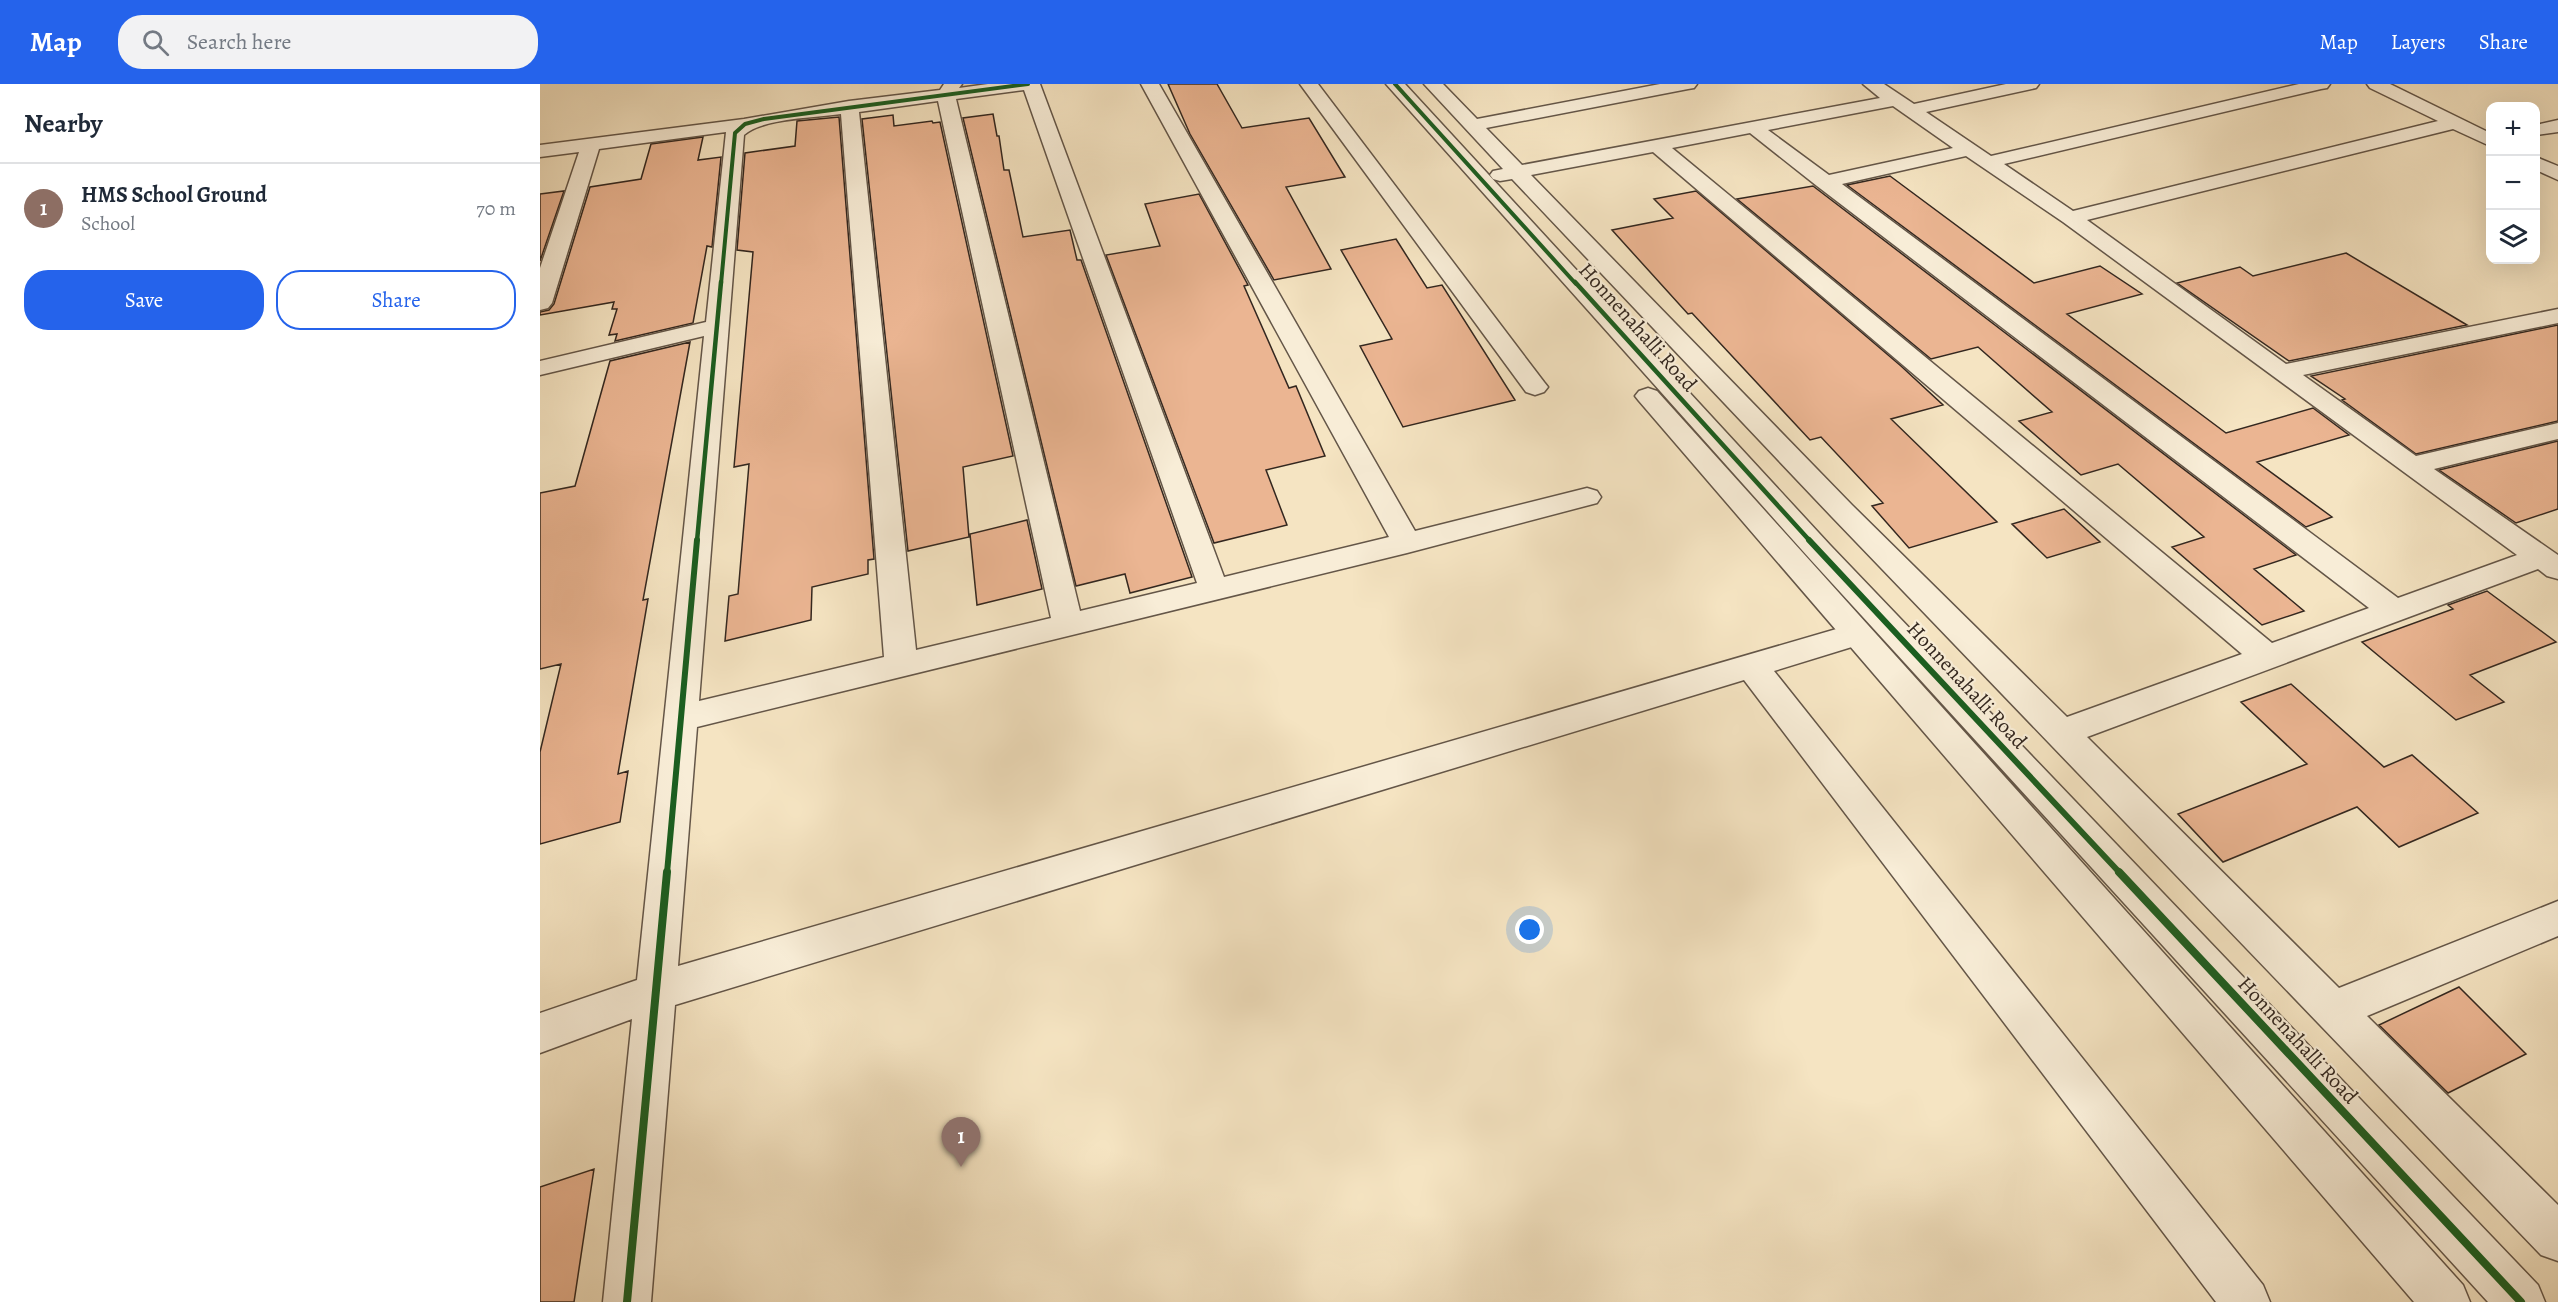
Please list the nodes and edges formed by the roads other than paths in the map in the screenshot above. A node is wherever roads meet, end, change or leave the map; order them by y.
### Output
1 (1030, 84) edge
2 (1150, 84) edge
3 (1308, 84) edge
4 (1375, 84) edge
5 (1395, 84) edge
6 (1433, 84) edge
7 (1688, 84) edge
8 (1872, 84) edge
9 (2030, 84) edge
10 (2321, 84) edge
11 (2376, 84) edge
12 (1628, 89) edge
13 (949, 90) edge
14 (1904, 105) junction
15 (849, 106) junction
16 (2454, 123) junction
17 (745, 124) junction
18 (1473, 125) junction
19 (2558, 126) edge
20 (1753, 127) junction
21 (2540, 129) edge
22 (2486, 138) edge
23 (591, 144) junction
24 (1657, 146) junction
25 (540, 151) edge
26 (1979, 156) junction
27 (2540, 165) edge
28 (1517, 172) junction
29 (2558, 174) edge
30 (1479, 178) junction
31 (1824, 182) junction
32 (2070, 218) junction
33 (544, 279) edge
34 (540, 303) edge
35 (2558, 316) edge
36 (717, 326) junction
37 (540, 368) edge
38 (2282, 372) junction
39 (1535, 387) dead end
40 (2558, 430) edge
41 (2411, 466) junction
42 (1587, 497) dead end
43 (1407, 543) junction
44 (2550, 563) edge
45 (1214, 590) junction
46 (2394, 611) junction
47 (1068, 625) junction
48 (1857, 634) junction
49 (2268, 657) junction
50 (901, 666) junction
51 (1752, 666) junction
52 (682, 718) junction
53 (2061, 733) junction
54 (2558, 918) edge
55 (655, 993) junction
56 (2334, 1010) junction
57 (540, 1033) edge
58 (2558, 1238) edge
59 (627, 1302) edge
60 (2246, 1302) edge
61 (2446, 1302) edge
62 (2521, 1302) edge

1 - 13 street
1 - 45 street
2 - 43 street
3 - 39 street
4 - 48 street, Honnenahalli Road
5 - 30 street, Honnenahalli Road
6 - 18 street
7 - 12 street
8 - 14 street
9 - 14 street
10 - 26 street
11 - 16 street
12 - 18 street
13 - 15 street
13 - 47 street
14 - 20 street
14 - 26 street
15 - 17 street
15 - 50 street
16 - 22 street
16 - 32 street
17 - 23 street
17 - 36 street
18 - 28 street
19 - 21 street
20 - 24 street
20 - 31 street
23 - 25 street
23 - 33 street
24 - 28 street
24 - 49 street
26 - 31 street
26 - 32 street
27 - 29 street
28 - 30 street
28 - 53 street
30 - 62 street, Honnenahalli Road
31 - 46 street
32 - 38 street
33 - 34 street
35 - 38 street
36 - 37 street
36 - 52 street
38 - 41 street
40 - 41 street
41 - 44 street
42 - 43 street
43 - 45 street
44 - 46 street
45 - 47 street
46 - 49 street
47 - 50 street
48 - 51 street
48 - 61 street, Honnenahalli Road
49 - 53 street
50 - 52 street
51 - 55 street
51 - 60 street
52 - 55 street
53 - 56 street
54 - 56 street
55 - 57 street
55 - 59 street
56 - 58 street

